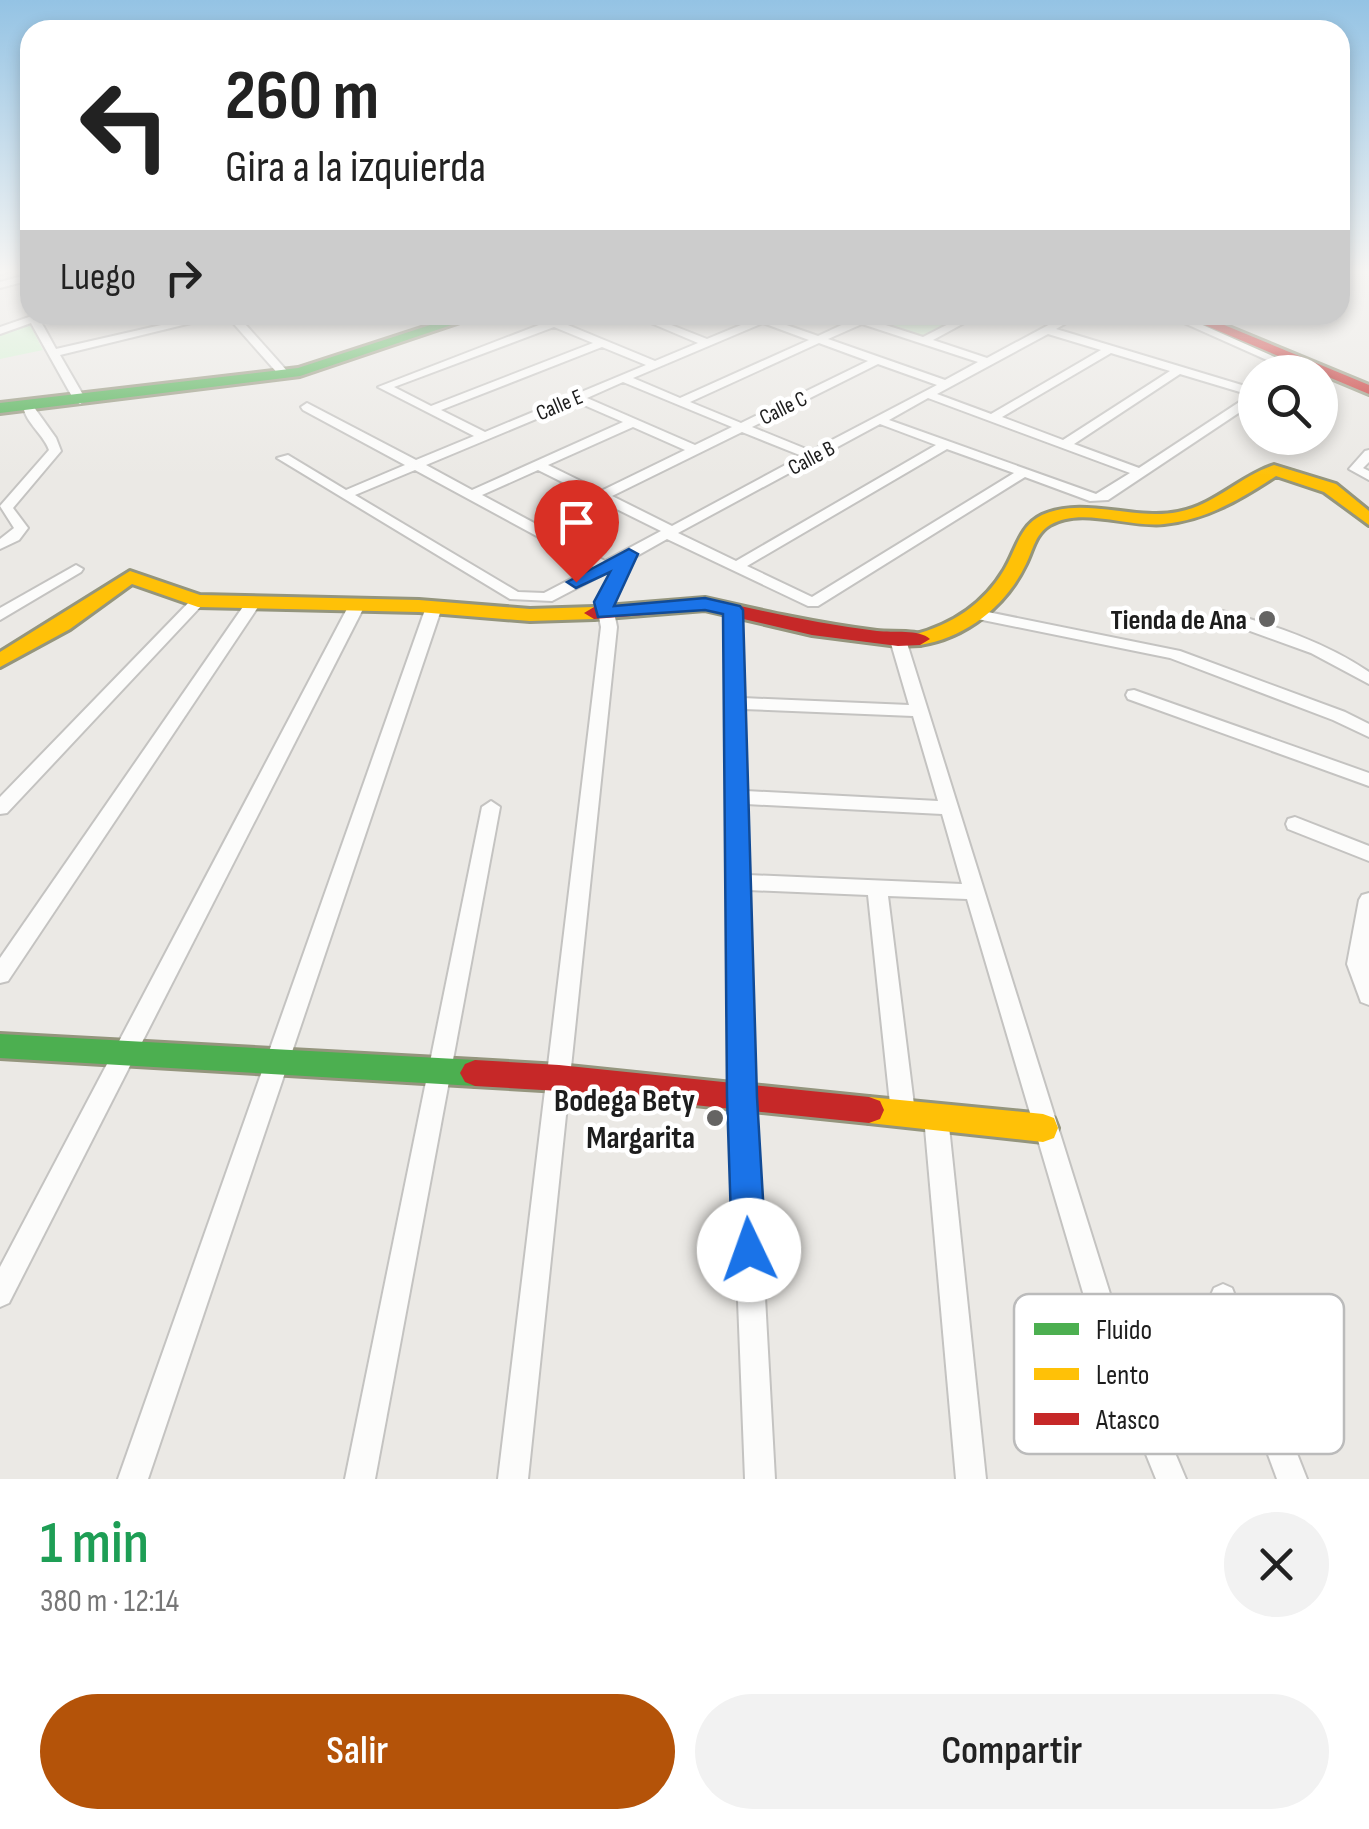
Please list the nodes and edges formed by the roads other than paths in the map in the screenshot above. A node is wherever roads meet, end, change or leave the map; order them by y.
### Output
1 (48, 338) edge
2 (119, 338) edge
3 (252, 338) edge
4 (372, 338) edge
5 (409, 338) edge
6 (513, 338) edge
7 (590, 338) edge
8 (694, 338) edge
9 (718, 338) edge
10 (919, 338) edge
11 (928, 338) edge
12 (1032, 338) edge
13 (1074, 338) edge
14 (1228, 338) edge
15 (1237, 338) edge
16 (1251, 338) edge
17 (818, 339) joint
18 (924, 340) junction
19 (602, 343) junction
20 (706, 343) junction
21 (1110, 349) junction
22 (53, 353) junction
23 (1271, 355) edge
24 (1274, 355) edge
25 (1278, 355) edge
26 (878, 360) junction
27 (330, 361) junction
28 (988, 362) junction
29 (654, 364) junction
30 (1179, 370) junction
31 (284, 374) junction
32 (622, 378) junction
33 (1338, 378) edge
34 (946, 384) junction
35 (1369, 387) edge
36 (1238, 389) edge
37 (927, 394) junction
38 (576, 397) junction
39 (80, 400) junction
40 (680, 402) junction
41 (26, 406) junction
42 (307, 407) dead end
43 (1238, 407) edge
44 (0, 408) edge
45 (432, 410) junction
46 (992, 418) junction
47 (879, 420) junction
48 (634, 422) junction
49 (742, 428) junction
50 (484, 436) junction
51 (1065, 444) junction
52 (946, 445) junction
53 (696, 450) junction
54 (1369, 454) edge
55 (812, 456) junction
56 (283, 458) dead end
57 (415, 465) junction
58 (538, 465) junction
59 (1141, 473) junction
60 (1021, 474) junction
61 (1369, 476) edge
62 (344, 495) junction
63 (472, 495) junction
64 (602, 496) junction
65 (1369, 520) edge
66 (670, 532) junction
67 (0, 545) edge
68 (629, 554) junction
69 (606, 567) junction
70 (735, 567) junction
71 (76, 568) dead end
72 (198, 600) junction
73 (252, 604) junction
74 (357, 604) junction
75 (434, 608) junction
76 (733, 610) junction
77 (2, 612) edge
78 (606, 613) junction
79 (974, 614) junction
80 (1222, 616) dead end
81 (898, 640) junction
82 (0, 661) edge
83 (1369, 679) edge
84 (1134, 695) dead end
85 (735, 704) junction
86 (919, 711) junction
87 (1369, 730) edge
88 (1369, 780) edge
89 (737, 797) junction
90 (491, 807) dead end
91 (0, 808) edge
92 (948, 808) junction
93 (1295, 824) dead end
94 (1369, 854) edge
95 (738, 882) junction
96 (877, 888) junction
97 (973, 892) junction
98 (1369, 900) edge
99 (0, 975) edge
100 (1369, 996) edge
101 (0, 1046) edge
102 (124, 1053) junction
103 (276, 1062) junction
104 (442, 1072) junction
105 (559, 1078) junction
106 (742, 1097) junction
107 (903, 1113) junction
108 (936, 1116) junction
109 (1044, 1128) junction
110 (0, 1294) edge
111 (1097, 1294) edge
112 (1161, 1454) edge
113 (1283, 1454) edge
114 (133, 1479) edge
115 (360, 1479) edge
116 (513, 1479) edge
117 (760, 1479) edge
118 (971, 1479) edge
119 (1171, 1479) edge
120 (1292, 1479) edge

1 - 22 street
2 - 22 street
3 - 31 street
4 - 27 main road
5 - 27 main road
6 - 45 street
7 - 19 street
8 - 20 street
9 - 20 street, Calle E
10 - 18 street
11 - 18 street
12 - 28 street, Calle B
13 - 21 street
14 - 23 street
15 - 24 main road
16 - 25 main road
17 - 26 street
17 - 40 street
18 - 28 street
19 - 29 street
19 - 45 street
20 - 29 street, Calle E
21 - 30 street
21 - 46 street
22 - 39 street
26 - 34 street
26 - 49 street, Calle C
27 - 31 main road
28 - 34 street, Calle B
29 - 32 street, Calle E
30 - 36 street
30 - 51 street
31 - 39 main road
32 - 38 street, Calle E
32 - 40 street
33 - 35 main road
34 - 37 street, Calle B
37 - 46 street
37 - 47 street, Calle B
38 - 48 street
38 - 50 street, Calle E
39 - 41 main road
40 - 49 street
41 - 44 main road
41 - 67 street
42 - 57 street
43 - 59 street
45 - 50 street
46 - 51 street
47 - 52 street
47 - 55 street, Calle B
48 - 53 street
48 - 58 street
49 - 53 street, Calle C
49 - 55 street
50 - 57 street, Calle E
51 - 59 street
52 - 60 street
52 - 70 street
53 - 64 street, Calle C
54 - 61 street
55 - 66 street, Calle B
56 - 62 street
57 - 62 street, Calle E
57 - 63 street
58 - 63 street
58 - 64 street
59 - 60 street
60 - 70 street
62 - 69 street, Calle B
63 - 69 street
64 - 66 street
65 - 79 main road
66 - 68 street, Calle B
66 - 70 street
68 - 69 street, Calle B
68 - 78 street
71 - 77 street
72 - 73 main road
72 - 82 main road
72 - 91 street
73 - 74 main road
73 - 99 street
74 - 75 main road
74 - 102 street
75 - 78 main road
75 - 103 street
76 - 78 main road
76 - 81 main road
76 - 85 street
78 - 105 street
79 - 81 main road
79 - 87 street
80 - 83 street
81 - 86 street
84 - 88 street
85 - 86 street
85 - 89 street
86 - 92 street
89 - 92 street
89 - 95 street
90 - 104 street
92 - 97 street
93 - 94 street
95 - 96 street
95 - 106 street
96 - 97 street
96 - 107 street
97 - 109 street
98 - 100 street
101 - 102 main road
102 - 103 main road
102 - 110 street
103 - 104 main road
103 - 114 street
104 - 105 main road
104 - 115 street
105 - 106 main road
105 - 116 street
106 - 107 main road
106 - 117 street
107 - 108 main road
108 - 109 main road
108 - 118 street
109 - 111 street
112 - 119 street
113 - 120 street

